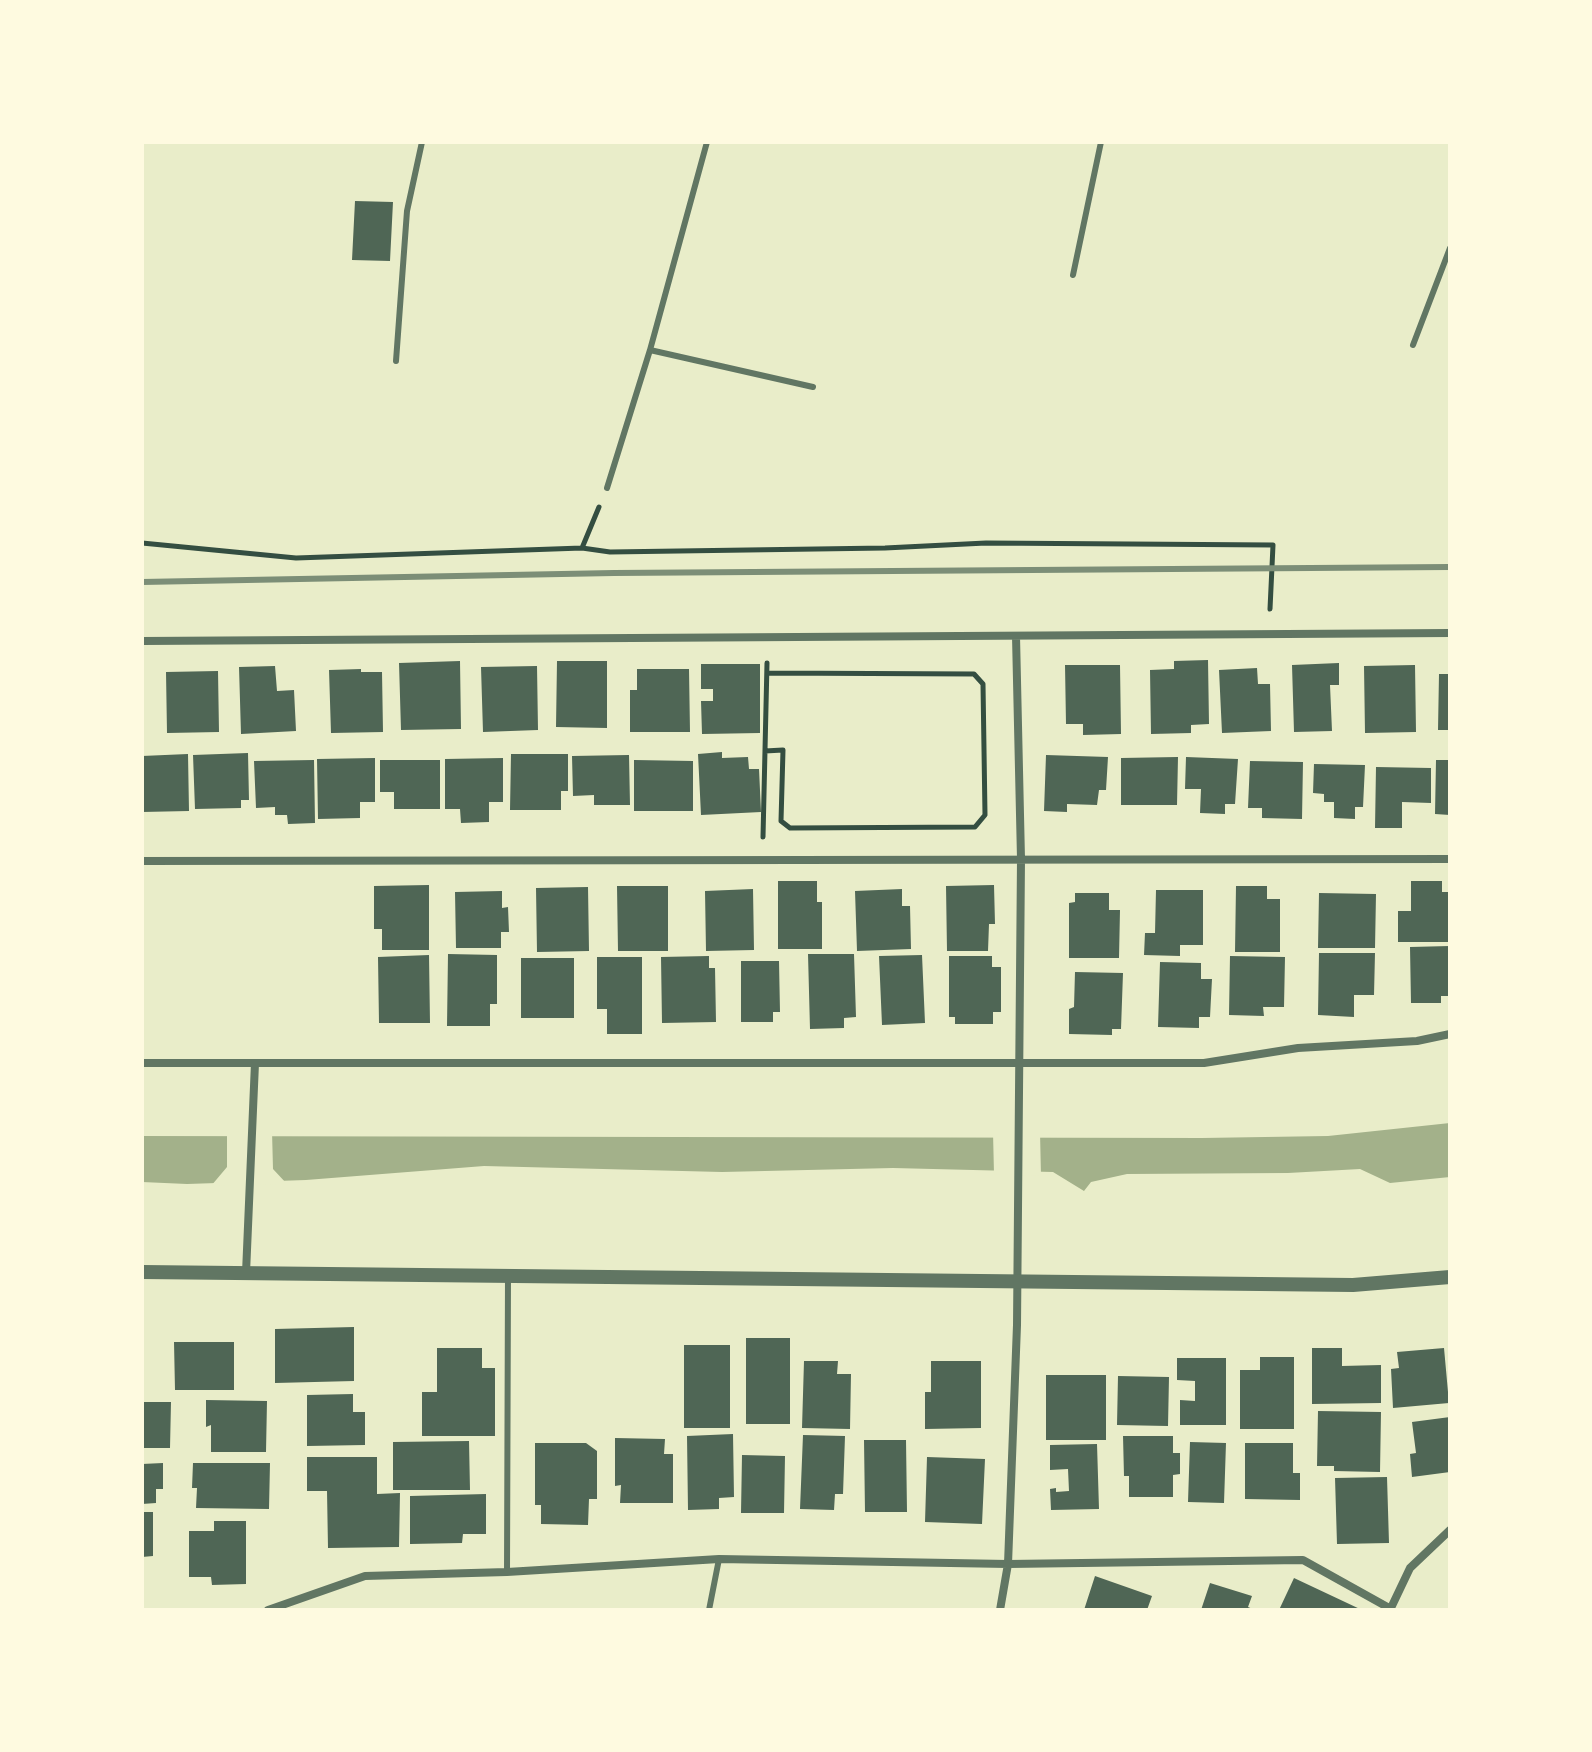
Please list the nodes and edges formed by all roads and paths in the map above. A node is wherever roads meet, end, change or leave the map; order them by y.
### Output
1 (422, 142) edge
2 (707, 142) edge
3 (1101, 142) edge
4 (1450, 248) edge
5 (1073, 275) dead end
6 (1413, 345) dead end
7 (650, 350) junction
8 (396, 361) dead end
9 (813, 387) dead end
10 (607, 488) joint
11 (142, 543) edge
12 (582, 548) junction
13 (1450, 633) edge
14 (1269, 634) junction
15 (1016, 636) junction
16 (768, 638) junction
17 (142, 641) edge
18 (767, 673) junction
19 (765, 751) junction
20 (980, 821) junction
21 (986, 829) dead end
22 (762, 859) junction
23 (1021, 859) junction
24 (1450, 859) edge
25 (142, 861) edge
26 (1450, 1034) edge
27 (142, 1063) edge
28 (255, 1063) junction
29 (1019, 1064) junction
30 (142, 1272) edge
31 (246, 1273) junction
32 (508, 1276) junction
33 (1450, 1277) edge
34 (1016, 1280) junction
35 (1450, 1530) edge
36 (719, 1559) junction
37 (1008, 1564) junction
38 (507, 1572) junction
39 (1390, 1609) edge
40 (268, 1610) edge
41 (709, 1610) edge
42 (1000, 1610) edge

1 - 8 lane
2 - 7 lane
3 - 5 lane
4 - 6 lane
7 - 9 lane
7 - 10 lane
10 - 12 path
11 - 12 path
12 - 14 path
13 - 14 street
14 - 15 street
15 - 16 street
15 - 23 street
16 - 17 street
16 - 18 path
18 - 19 path
18 - 20 path
19 - 20 path
19 - 22 path
20 - 21 path
22 - 23 street
22 - 25 street
23 - 24 street
23 - 29 street
26 - 29 street
27 - 28 street
28 - 29 street
28 - 31 street
29 - 34 street
30 - 31 street
31 - 32 street
32 - 34 street
32 - 38 lane
33 - 34 street
34 - 37 street
35 - 39 street
36 - 37 street
36 - 38 street
36 - 41 lane
37 - 39 street
37 - 42 street
38 - 40 street

